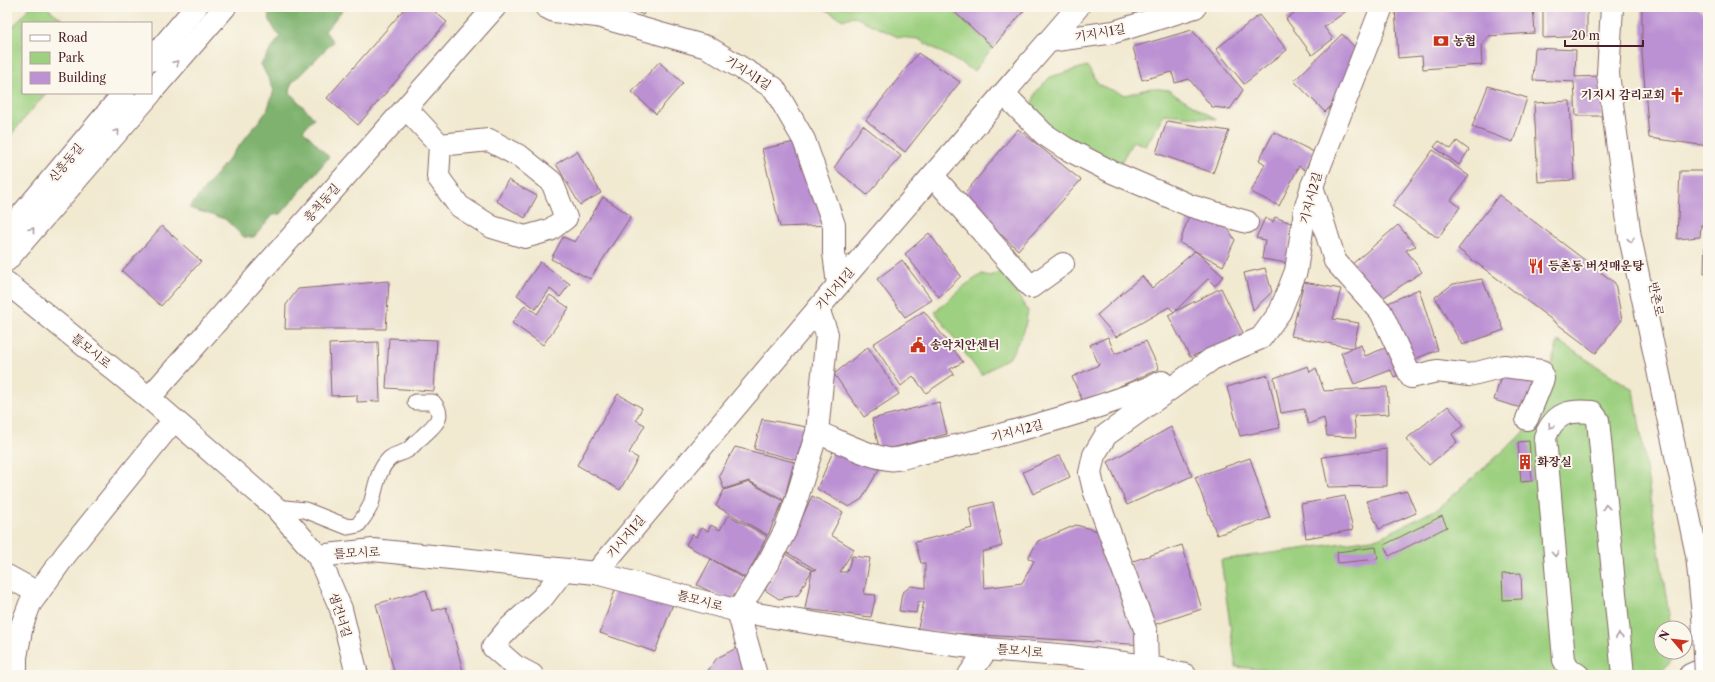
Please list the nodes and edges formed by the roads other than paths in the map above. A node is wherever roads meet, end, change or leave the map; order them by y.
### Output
1 (196, 7) edge
2 (225, 7) edge
3 (495, 7) edge
4 (546, 7) edge
5 (1078, 7) edge
6 (1195, 7) edge
7 (1382, 7) edge
8 (1612, 7) edge
9 (1623, 7) edge
10 (1049, 41) junction
11 (152, 59) edge
12 (152, 92) edge
13 (123, 94) edge
14 (150, 94) edge
15 (1004, 94) junction
16 (406, 108) junction
17 (440, 145) junction
18 (933, 176) junction
19 (1312, 186) junction
20 (1247, 222) dead end
21 (7, 232) edge
22 (7, 260) edge
23 (1063, 264) dead end
24 (7, 283) edge
25 (838, 285) junction
26 (818, 309) junction
27 (1212, 359) junction
28 (149, 398) junction
29 (415, 402) dead end
30 (1527, 419) dead end
31 (174, 420) junction
32 (817, 432) junction
33 (275, 507) junction
34 (1708, 540) edge
35 (318, 556) junction
36 (564, 571) junction
37 (596, 573) junction
38 (7, 576) edge
39 (38, 593) junction
40 (738, 611) junction
41 (987, 649) junction
42 (1147, 666) junction
43 (1708, 667) edge
44 (16, 675) edge
45 (357, 675) edge
46 (532, 675) edge
47 (756, 675) edge
48 (969, 675) edge
49 (1185, 675) edge
50 (1578, 675) edge
51 (1623, 675) edge
52 (1690, 675) edge
53 (1706, 675) edge

1 - 11 street
12 -> 2 street
3 - 16 street, 흥척동길
4 - 25 street, 기지시1길
5 - 10 street, 기시지1길
6 - 10 street, 기지시1길
7 - 19 street, 기지시2길
8 -> 53 street, bridge
9 - 34 street, 반촌로
10 - 15 street, 기시지1길
13 - 21 street, 신흥동길
22 -> 14 street
15 - 18 street, 기시지1길
15 - 20 street
16 - 17 street
16 - 28 street, 흥척동길
17 - 17 street
18 - 23 street
18 - 25 street, 기시지1길
19 - 27 street, 기지시2길
19 - 30 street
24 - 28 street, 틀모시로
25 - 26 street, 기시지1길
26 - 32 street
26 - 37 street, 기시지1길
27 - 32 street, 기지시2길
27 - 42 street, 기지시2길
28 - 31 street, 틀모시로
29 - 33 lane
31 - 33 street, 틀모시로
31 - 39 street
32 - 40 street
33 - 35 street, 틀모시로
35 - 36 street, 틀모시로
35 - 45 street, 샘건너길
36 - 37 street, 틀모시로
36 - 46 street
37 - 40 street, 틀모시로
38 - 39 street
39 - 44 street
40 - 41 street, 틀모시로
40 - 47 street
41 - 42 street, 틀모시로
41 - 48 street
42 - 49 street, 틀모시로
43 - 52 street
51 -> 50 street

